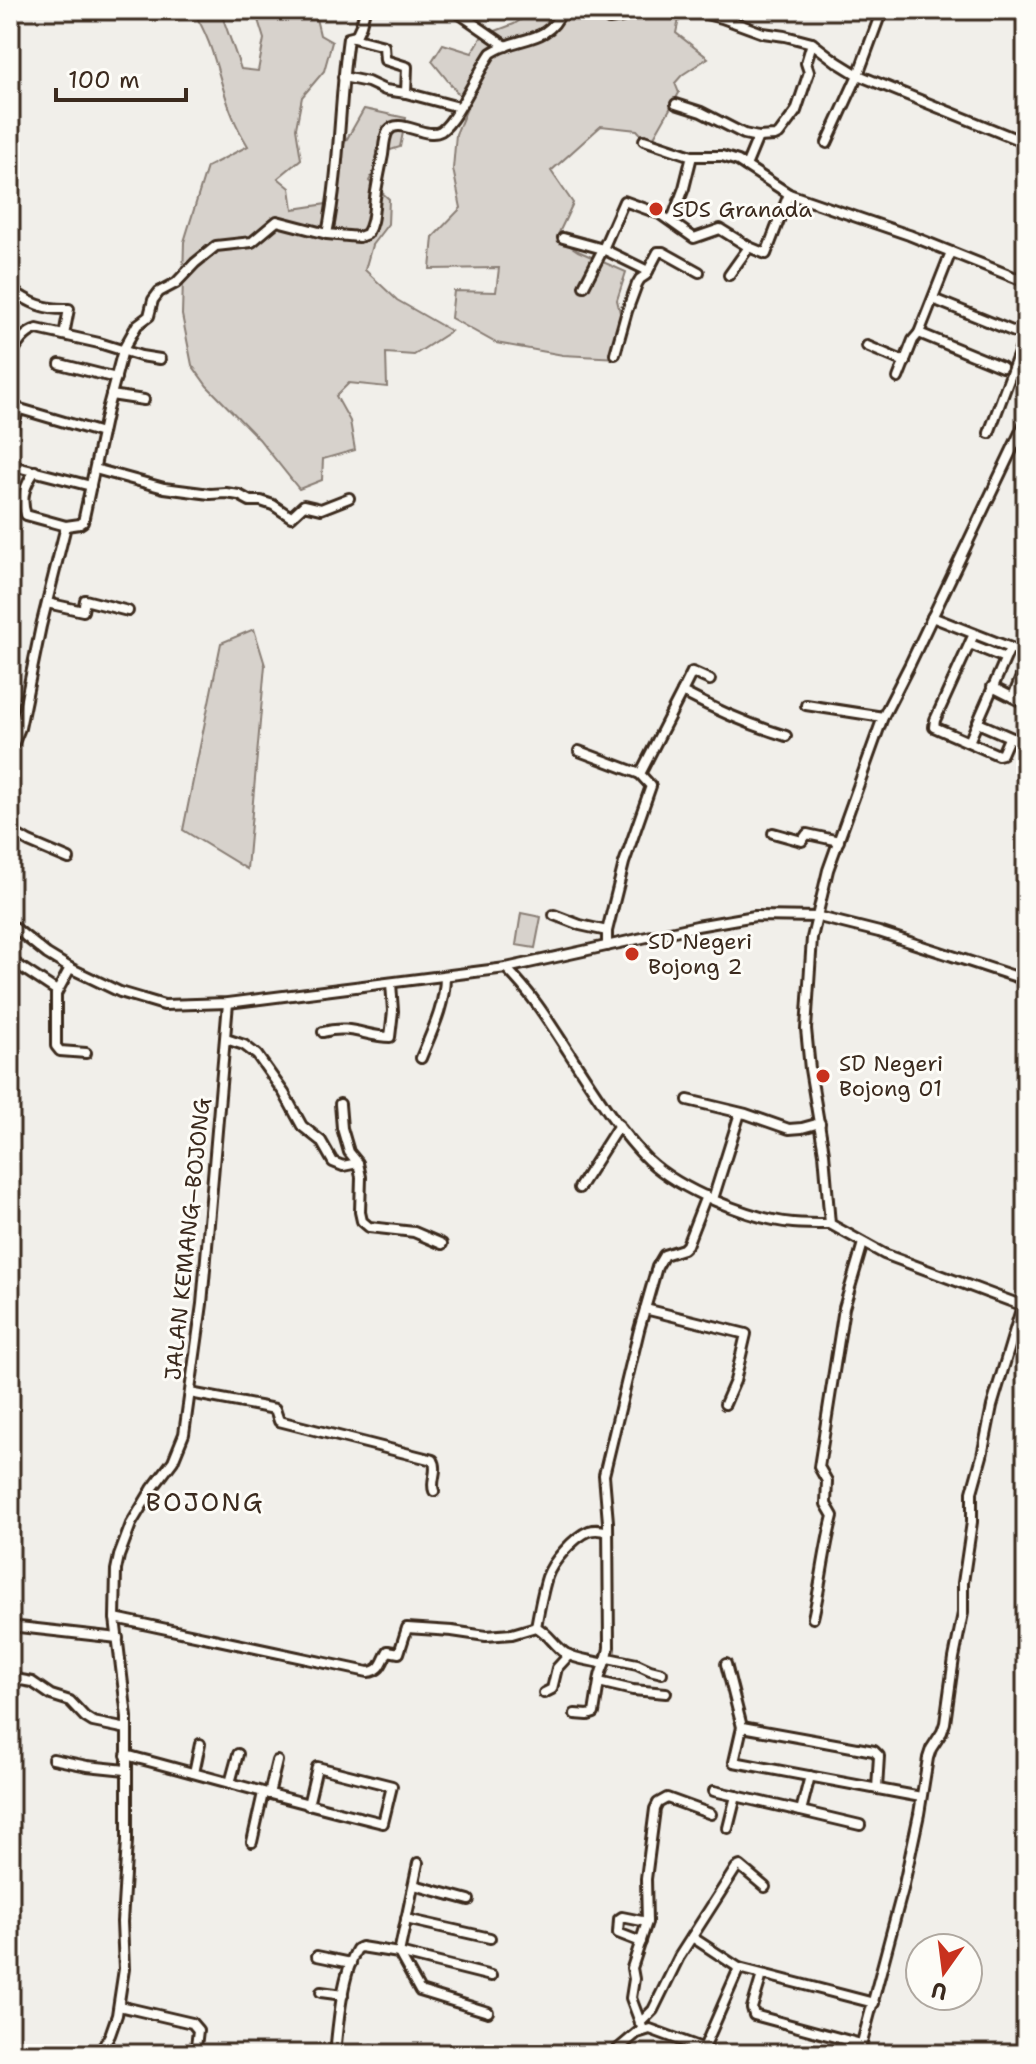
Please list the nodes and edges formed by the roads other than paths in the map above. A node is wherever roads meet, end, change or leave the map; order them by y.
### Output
1 (365, 10) edge
2 (454, 10) edge
3 (562, 10) edge
4 (634, 10) edge
5 (689, 10) edge
6 (882, 10) edge
7 (724, 14) edge
8 (609, 19) dead end
9 (353, 38) junction
10 (812, 43) junction
11 (506, 46) junction
12 (858, 75) junction
13 (343, 77) junction
14 (406, 93) junction
15 (676, 104) dead end
16 (459, 107) junction
17 (758, 137) junction
18 (644, 140) dead end
19 (827, 143) dead end
20 (1026, 143) edge
21 (692, 156) junction
22 (746, 166) junction
23 (789, 194) junction
24 (672, 220) junction
25 (327, 234) junction
26 (563, 238) dead end
27 (749, 247) junction
28 (603, 249) junction
29 (951, 252) junction
30 (648, 271) junction
31 (699, 272) dead end
32 (729, 275) dead end
33 (1026, 282) edge
34 (584, 286) dead end
35 (10, 289) edge
36 (933, 299) junction
37 (919, 333) junction
38 (1022, 333) edge
39 (64, 335) junction
40 (867, 346) dead end
41 (123, 350) junction
42 (615, 354) dead end
43 (10, 359) edge
44 (160, 359) dead end
45 (905, 362) junction
46 (60, 364) dead end
47 (1002, 367) dead end
48 (116, 378) junction
49 (898, 378) dead end
50 (111, 395) junction
51 (144, 400) dead end
52 (14, 408) edge
53 (1026, 420) edge
54 (102, 433) junction
55 (989, 433) dead end
56 (10, 434) edge
57 (1022, 440) edge
58 (10, 464) edge
59 (95, 469) junction
60 (35, 471) junction
61 (91, 486) junction
62 (349, 498) dead end
63 (66, 526) junction
64 (47, 603) junction
65 (128, 611) dead end
66 (932, 617) junction
67 (974, 634) junction
68 (970, 644) junction
69 (1010, 648) junction
70 (1026, 654) edge
71 (1005, 658) junction
72 (1026, 664) edge
73 (710, 680) dead end
74 (992, 687) junction
75 (682, 692) junction
76 (1013, 697) junction
77 (1026, 704) edge
78 (806, 705) dead end
79 (883, 717) junction
80 (978, 723) junction
81 (786, 736) dead end
82 (1009, 738) junction
83 (969, 742) junction
84 (1026, 744) edge
85 (579, 751) dead end
86 (10, 752) edge
87 (640, 774) junction
88 (10, 831) edge
89 (773, 833) dead end
90 (839, 841) junction
91 (69, 859) dead end
92 (554, 915) dead end
93 (819, 917) junction
94 (10, 924) edge
95 (607, 931) junction
96 (607, 946) junction
97 (10, 960) edge
98 (70, 968) junction
99 (506, 968) junction
100 (445, 976) junction
101 (1026, 980) edge
102 (391, 983) junction
103 (57, 991) junction
104 (228, 1003) junction
105 (323, 1032) dead end
106 (226, 1039) junction
107 (86, 1053) dead end
108 (421, 1058) dead end
109 (688, 1100) dead end
110 (340, 1104) dead end
111 (740, 1113) junction
112 (820, 1123) junction
113 (619, 1125) junction
114 (358, 1163) junction
115 (579, 1188) dead end
116 (710, 1197) junction
117 (830, 1224) junction
118 (863, 1243) junction
119 (442, 1244) dead end
120 (1024, 1306) edge
121 (645, 1309) junction
122 (190, 1393) junction
123 (725, 1404) dead end
124 (434, 1491) dead end
125 (608, 1532) junction
126 (115, 1618) junction
127 (813, 1618) dead end
128 (10, 1626) edge
129 (536, 1627) junction
130 (118, 1638) junction
131 (569, 1655) junction
132 (606, 1661) junction
133 (726, 1664) dead end
134 (662, 1673) dead end
135 (10, 1678) edge
136 (599, 1682) junction
137 (544, 1693) dead end
138 (666, 1693) dead end
139 (575, 1714) dead end
140 (742, 1727) junction
141 (127, 1729) junction
142 (200, 1744) dead end
143 (238, 1754) dead end
144 (126, 1755) junction
145 (53, 1759) dead end
146 (277, 1761) dead end
147 (126, 1770) junction
148 (194, 1773) junction
149 (810, 1776) junction
150 (230, 1783) junction
151 (877, 1789) junction
152 (714, 1791) dead end
153 (266, 1793) junction
154 (736, 1796) junction
155 (921, 1797) junction
156 (308, 1805) junction
157 (801, 1811) junction
158 (711, 1814) dead end
159 (860, 1825) dead end
160 (728, 1828) dead end
161 (252, 1842) dead end
162 (418, 1863) dead end
163 (414, 1885) junction
164 (765, 1887) dead end
165 (469, 1900) dead end
166 (406, 1919) junction
167 (647, 1922) junction
168 (692, 1937) junction
169 (490, 1938) dead end
170 (641, 1942) junction
171 (399, 1953) junction
172 (317, 1956) dead end
173 (351, 1963) junction
174 (739, 1968) junction
175 (762, 1975) junction
176 (491, 1976) dead end
177 (321, 1992) dead end
178 (343, 1995) junction
179 (874, 2003) junction
180 (119, 2006) junction
181 (488, 2012) dead end
182 (642, 2026) junction
183 (704, 2048) junction
184 (860, 2049) edge
185 (206, 2053) edge
186 (99, 2054) edge
187 (335, 2054) edge
188 (612, 2054) edge
189 (718, 2054) edge

1 - 9 street
2 - 11 street
3 - 11 street
4 - 8 street
5 - 7 street
6 - 12 street
7 - 10 street
9 - 13 street
9 - 14 street
10 - 12 street
10 - 17 street
11 - 16 street
12 - 19 street
12 - 20 street
13 - 14 street
13 - 25 street
14 - 16 street
15 - 17 street
16 - 25 street
17 - 22 street
18 - 21 street
21 - 22 street
21 - 24 street
22 - 23 street
23 - 27 street
23 - 29 street
24 - 27 street
24 - 28 street
25 - 41 street
26 - 28 street
27 - 32 street
28 - 30 street
28 - 34 street
29 - 33 street
29 - 36 street
30 - 31 street
30 - 42 street
35 - 39 street
36 - 37 street
36 - 38 street
37 - 45 street
37 - 47 street
38 - 55 street
39 - 41 street
39 - 43 street
40 - 45 street
41 - 44 street
41 - 48 street
45 - 49 street
46 - 48 street
48 - 50 street
50 - 51 street
50 - 54 street
52 - 54 street
52 - 56 street
53 - 57 street
54 - 59 street
57 - 66 street
58 - 60 street
59 - 61 street
59 - 62 street
60 - 61 street
60 - 63 street
61 - 63 street
63 - 64 street
64 - 65 street
64 - 86 street
66 - 67 street
66 - 79 street
67 - 68 street
67 - 69 street
68 - 71 street
68 - 83 street
69 - 70 street
69 - 71 street
71 - 74 street
72 - 76 street
73 - 75 street
74 - 76 street
74 - 80 street
75 - 81 street
75 - 87 street
76 - 77 street
78 - 79 street
79 - 90 street
80 - 82 street
80 - 83 street
82 - 83 street
82 - 84 street
85 - 87 street
87 - 95 street
88 - 91 street
89 - 90 street
90 - 93 street
92 - 95 street
93 - 96 street
93 - 101 street
93 - 112 street
94 - 98 street
95 - 96 street
96 - 99 street
97 - 103 street
98 - 103 street
98 - 104 street
99 - 100 street
99 - 113 street
100 - 102 street
100 - 108 street
102 - 104 street
102 - 105 street
103 - 107 street
104 - 106 street, JALAN KEMANG–BOJONG
106 - 114 street
106 - 122 street, JALAN KEMANG–BOJONG
109 - 111 street
110 - 114 street
111 - 112 street
111 - 116 street
112 - 117 street
113 - 115 street
113 - 116 street
114 - 119 street
116 - 117 street
116 - 121 street
117 - 118 street
118 - 120 street
118 - 127 street
120 - 155 street
121 - 123 street
121 - 125 street
122 - 124 street
122 - 126 street, JALAN KEMANG–BOJONG
125 - 129 street
125 - 132 street
126 - 129 street
126 - 130 street, JALAN KEMANG–BOJONG
128 - 130 street
129 - 131 street
130 - 141 street, JALAN KEMANG–BOJONG
131 - 132 street
131 - 137 street
132 - 134 street
132 - 136 street
133 - 140 street
135 - 141 street
136 - 138 street
136 - 139 street
140 - 149 street
140 - 151 street
141 - 144 street, JALAN KEMANG–BOJONG
142 - 148 street
143 - 150 street
144 - 147 street, JALAN KEMANG–BOJONG
144 - 148 street
145 - 147 street
146 - 153 street
147 - 180 street, JALAN KEMANG–BOJONG
148 - 150 street
149 - 151 street
149 - 157 street
150 - 153 street
151 - 155 street
152 - 154 street
153 - 156 street
153 - 161 street
154 - 157 street
154 - 160 street
155 - 179 street
156 - 156 street
157 - 159 street
158 - 167 street
162 - 163 street
163 - 165 street
163 - 166 street
164 - 168 street
166 - 169 street
166 - 171 street
167 - 170 street
167 - 170 street
168 - 174 street
168 - 182 street
170 - 182 street
171 - 173 street
171 - 176 street
171 - 181 street
172 - 173 street
173 - 178 street
174 - 175 street
174 - 183 street
175 - 179 street
175 - 184 street
177 - 178 street
178 - 187 street
179 - 184 street
180 - 185 street
180 - 186 street, JALAN KEMANG–BOJONG
182 - 183 street
182 - 188 street
183 - 189 street

